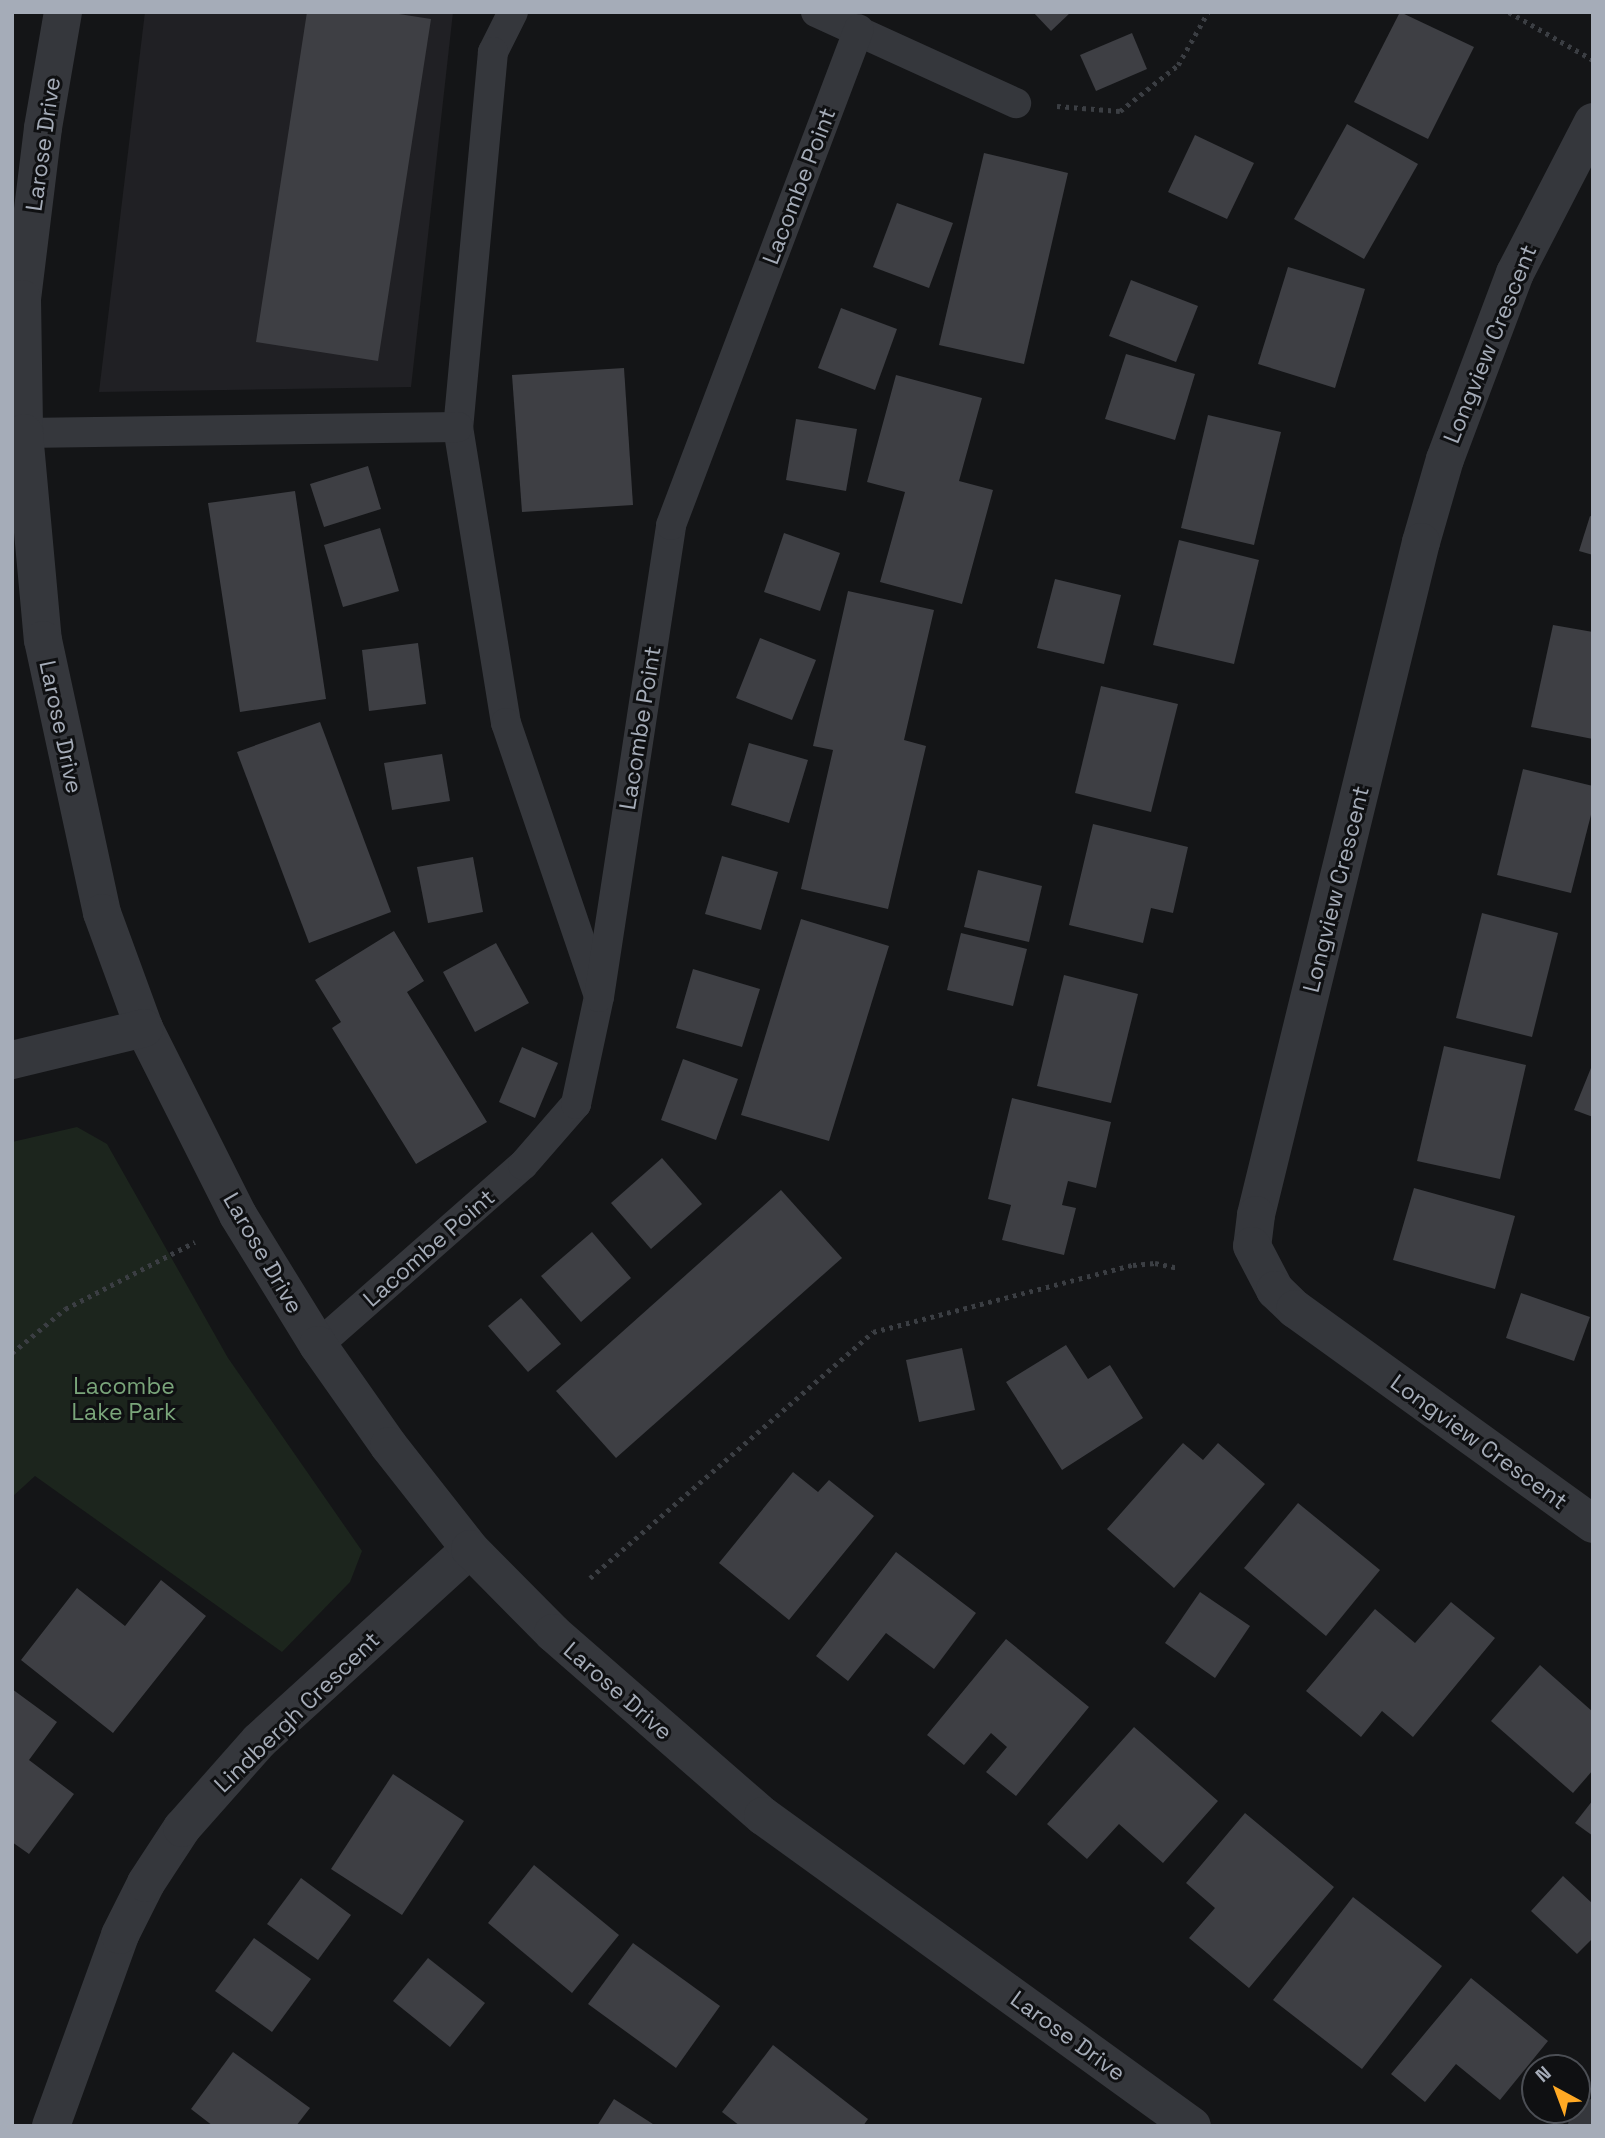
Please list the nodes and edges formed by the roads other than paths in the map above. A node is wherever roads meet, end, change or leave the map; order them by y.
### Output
1 (63, 12) edge
2 (513, 12) edge
3 (816, 12) edge
4 (859, 29) junction
5 (1016, 103) road end
6 (1593, 122) edge
7 (18, 383) edge
8 (458, 427) junction
9 (24, 433) junction
10 (599, 997) junction
11 (144, 1028) junction
12 (12, 1060) edge
13 (318, 1345) junction
14 (1593, 1524) edge
15 (470, 1549) junction
16 (1593, 2118) edge
17 (51, 2126) edge
18 (1192, 2126) edge
19 (1587, 2126) edge

1 - 7 street, Larose Drive
2 - 8 lane
3 - 4 lane
4 - 5 lane
4 - 10 lane, Lacombe Point
6 - 14 street, Longview Crescent
7 - 9 street, Larose Drive
8 - 9 lane
8 - 10 lane
9 - 11 street, Larose Drive
10 - 13 lane, Lacombe Point
11 - 12 street
11 - 13 street, Larose Drive
13 - 15 street, Larose Drive
15 - 17 street, Lindbergh Crescent
15 - 18 street, Larose Drive
16 - 19 street

